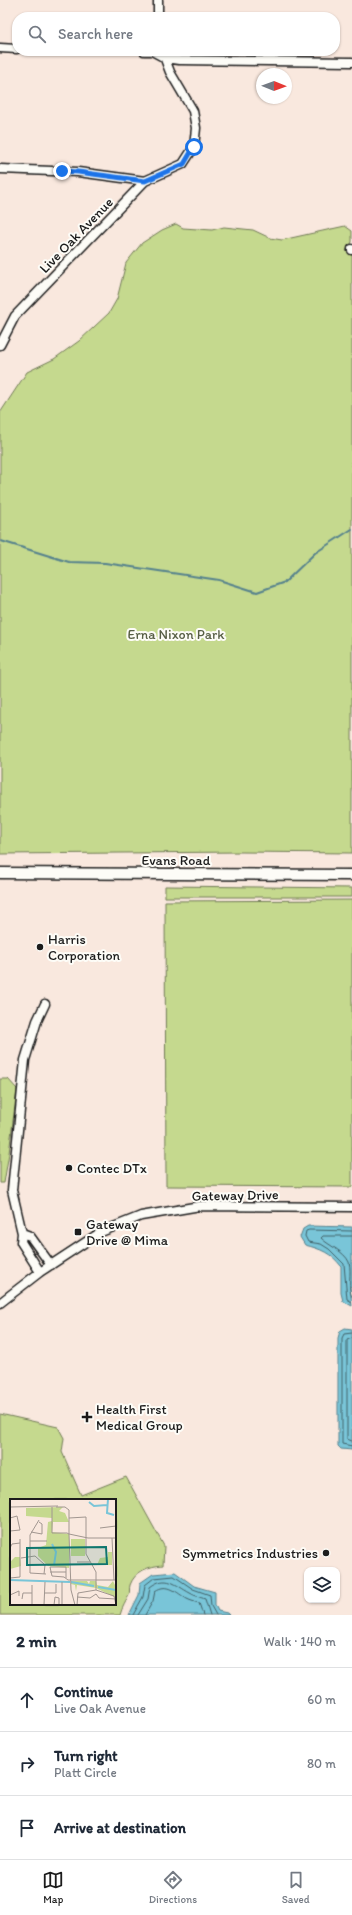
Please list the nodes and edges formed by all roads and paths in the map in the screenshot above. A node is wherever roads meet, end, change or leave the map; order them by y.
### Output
1 (158, 0) edge
2 (158, 12) edge
3 (0, 48) edge
4 (12, 49) edge
5 (164, 56) edge
6 (168, 56) edge
7 (352, 62) edge
8 (0, 169) edge
9 (145, 181) junction
10 (0, 345) edge
11 (0, 873) edge
12 (352, 874) edge
13 (46, 1004) dead end
14 (352, 1207) edge
15 (22, 1233) junction
16 (51, 1265) junction
17 (40, 1272) junction
18 (0, 1303) edge

1 - 2 street
3 - 4 street
5 - 9 street, Live Oak Avenue
6 - 7 street
8 - 9 street
9 - 10 street, Live Oak Avenue
11 - 12 street, Evans Road
13 - 15 street
14 - 16 street, Gateway Drive
15 - 16 street
15 - 17 street
16 - 17 street, Gateway Drive
17 - 18 street, Gateway Drive

